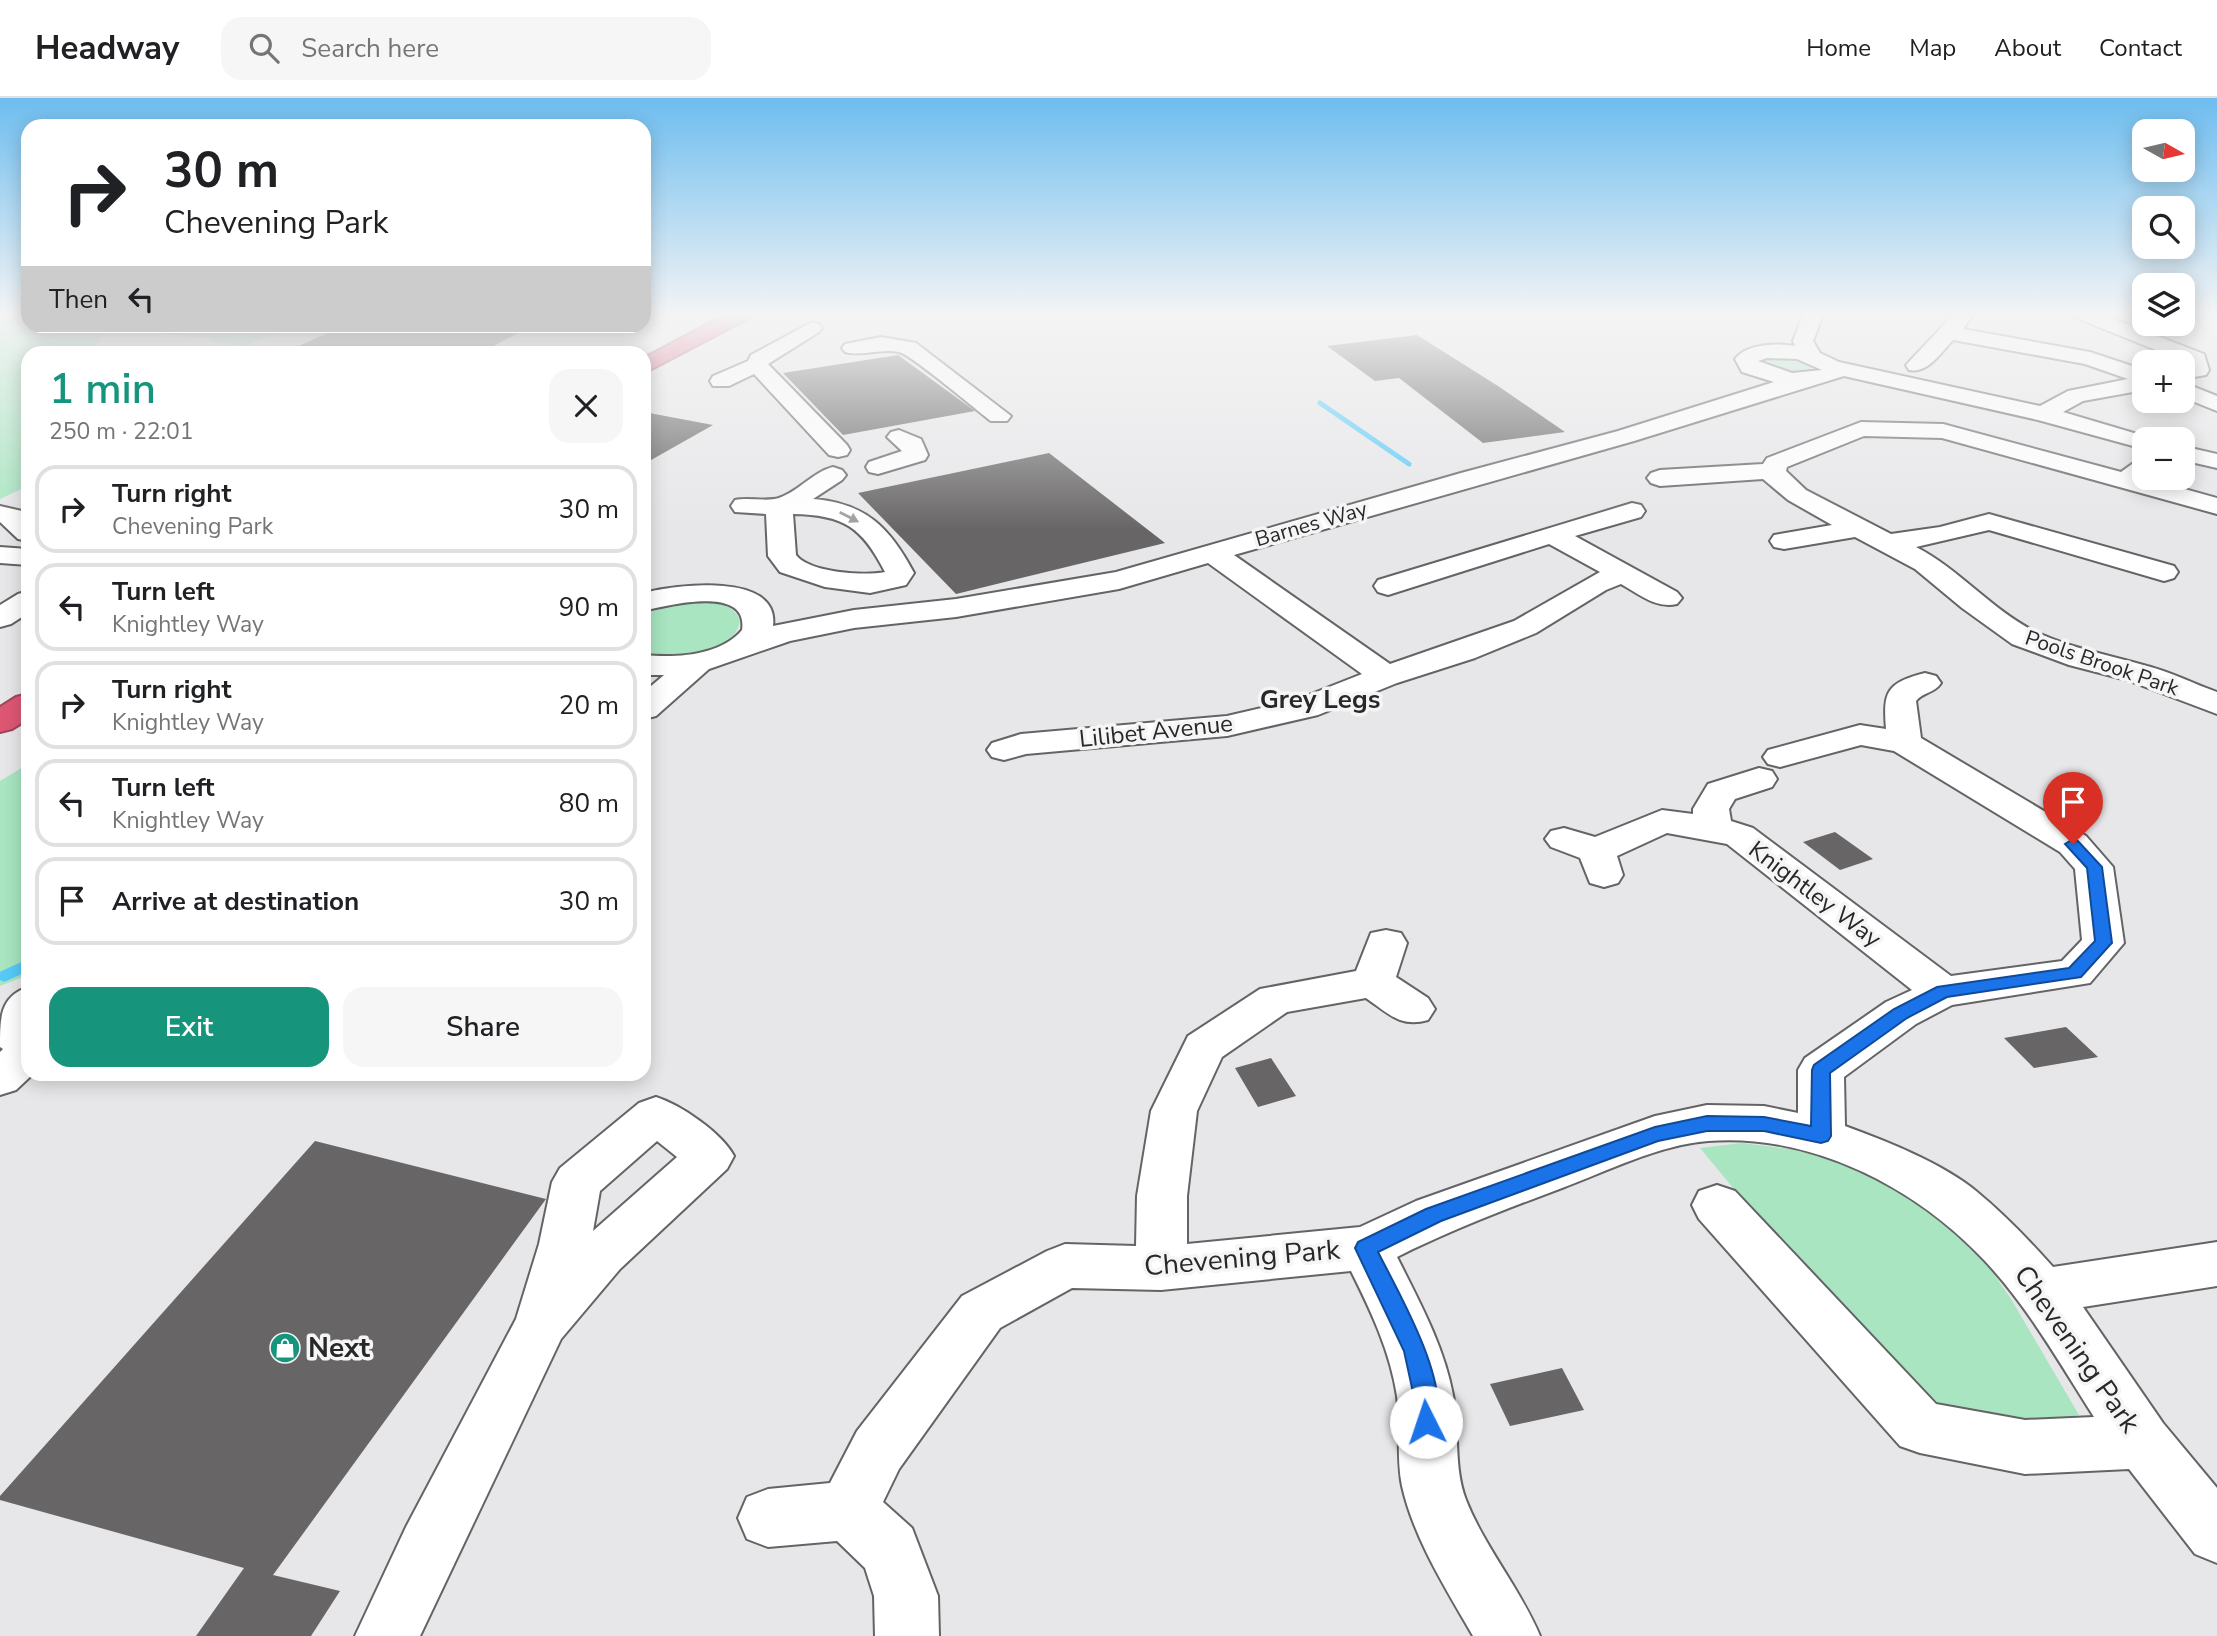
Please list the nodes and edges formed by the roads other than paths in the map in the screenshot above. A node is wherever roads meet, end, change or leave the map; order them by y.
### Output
1 (775, 387) edge
2 (961, 387) edge
3 (1759, 387) edge
4 (1924, 387) edge
5 (2124, 387) edge
6 (2195, 395) edge
7 (2217, 404) edge
8 (2043, 414) junction
9 (999, 416) dead end
10 (899, 437) dead end
11 (2132, 439) edge
12 (2195, 456) edge
13 (2217, 461) edge
14 (878, 467) dead end
15 (1773, 471) junction
16 (2132, 474) edge
17 (1660, 478) dead end
18 (2176, 490) edge
19 (2020, 500) dead end
20 (744, 506) dead end
21 (2217, 506) edge
22 (1632, 511) dead end
23 (1989, 522) junction
24 (1860, 528) junction
25 (1552, 534) junction
26 (1784, 541) dead end
27 (1888, 543) junction
28 (1212, 553) junction
29 (0, 555) edge
30 (21, 556) edge
31 (2164, 572) dead end
32 (1621, 574) junction
33 (1388, 586) dead end
34 (0, 589) edge
35 (21, 593) edge
36 (1667, 598) dead end
37 (651, 600) edge
38 (21, 603) edge
39 (756, 611) junction
40 (0, 618) edge
41 (854, 619) junction
42 (738, 648) junction
43 (697, 663) junction
44 (651, 665) edge
45 (1386, 676) junction
46 (1925, 683) dead end
47 (651, 703) edge
48 (2217, 704) edge
49 (21, 708) edge
50 (0, 722) edge
51 (1902, 728) junction
52 (21, 733) edge
53 (0, 746) edge
54 (1004, 750) dead end
55 (1713, 828) junction
56 (1588, 855) dead end
57 (1943, 992) junction
58 (1413, 1009) dead end
59 (21, 1011) edge
60 (21, 1040) edge
61 (21, 1059) edge
62 (0, 1078) edge
63 (1821, 1136) junction
64 (1717, 1205) dead end
65 (1366, 1248) junction
66 (2217, 1264) edge
67 (1161, 1268) junction
68 (2042, 1291) junction
69 (542, 1323) dead end
70 (2143, 1442) junction
71 (768, 1518) dead end
72 (869, 1530) junction
73 (2217, 1533) edge
74 (387, 1636) edge
75 (907, 1636) edge
76 (1508, 1636) edge

1 - 20 street
2 - 9 street
3 - 28 street, Barnes Way
4 - 8 street
5 - 8 street
6 - 7 street
8 - 11 street
10 - 14 street
12 - 13 street
15 - 16 street
15 - 17 street
15 - 24 street, Pools Brook Park
18 - 21 street
19 - 23 street
22 - 25 street
23 - 27 street
23 - 31 street
24 - 26 street
24 - 27 street, Pools Brook Park
25 - 32 street
25 - 33 street
27 - 48 street, Pools Brook Park
28 - 41 street, Barnes Way
28 - 45 street
29 - 30 street
32 - 36 street
32 - 45 street, Lilibet Avenue
34 - 35 street
37 - 39 street
38 - 40 street
39 - 41 street, Barnes Way
39 - 42 street
41 - 42 street, Barnes Way
42 - 43 street, Barnes Way
43 - 44 street
43 - 47 street
45 - 54 street, Lilibet Avenue
46 - 51 street
49 - 50 highway
51 - 55 street
51 - 57 street
52 - 53 highway
55 - 56 street, Knightley Way
55 - 57 street, Knightley Way
57 - 63 street
58 - 67 street
59 - 60 street
61 - 62 street
63 - 65 street, Chevening Park
63 - 68 street, Chevening Park
64 - 70 street, Chevening Park
65 - 67 street, Chevening Park
65 - 76 street
66 - 68 street
67 - 72 street, Chevening Park
68 - 70 street, Chevening Park
69 - 74 street
70 - 73 street, Chevening Park
71 - 72 street
72 - 75 street

